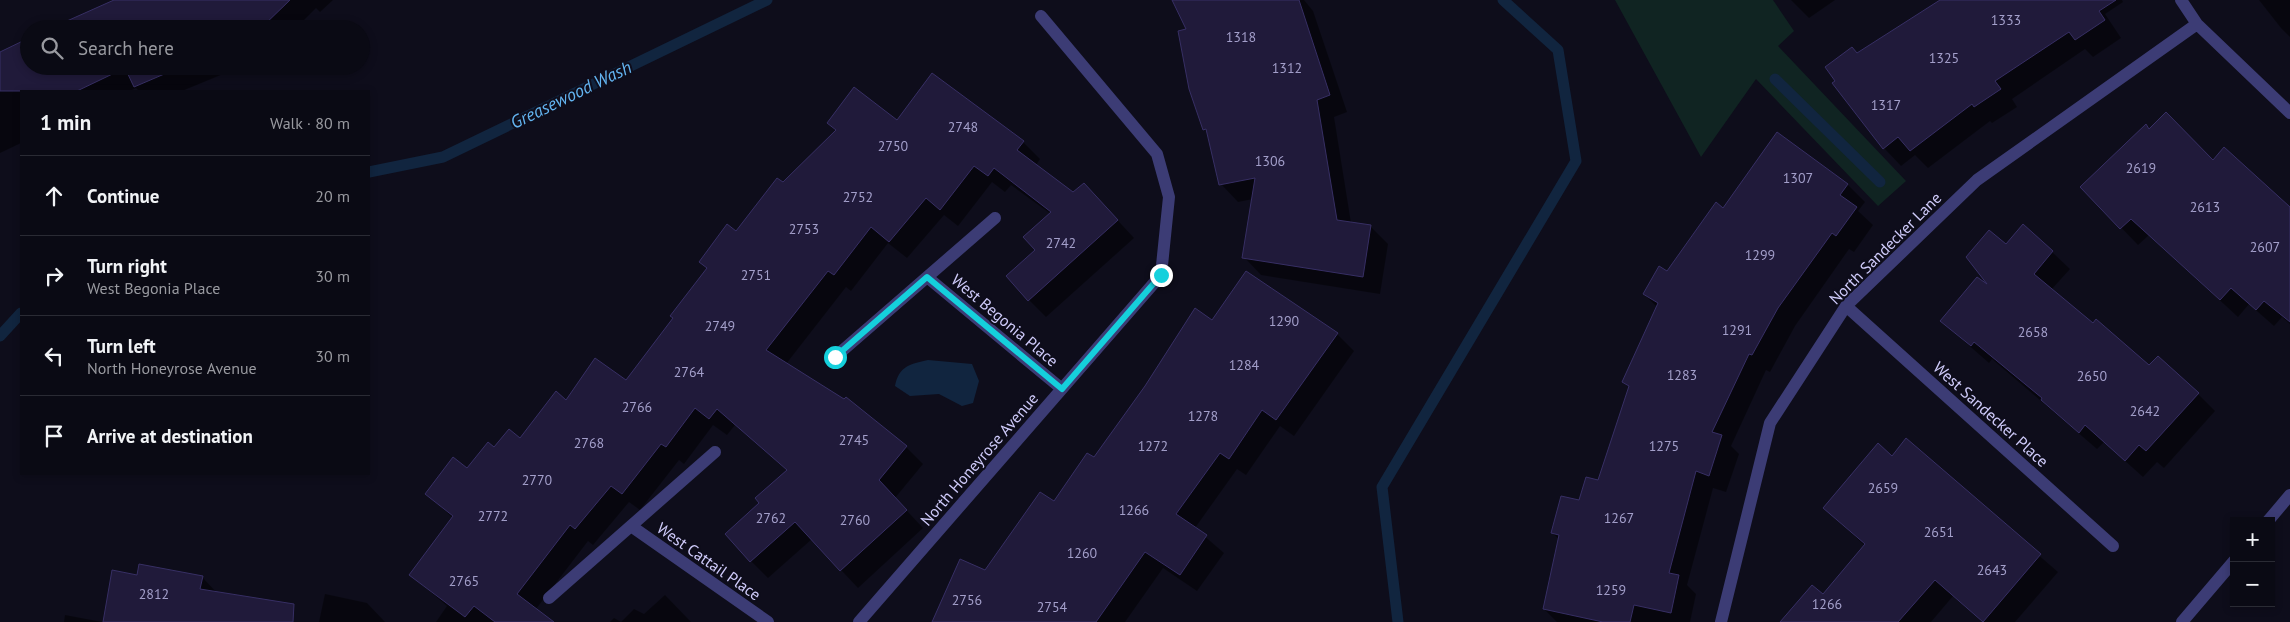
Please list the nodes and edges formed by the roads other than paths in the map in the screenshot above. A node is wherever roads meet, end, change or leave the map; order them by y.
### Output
1 (2181, 0) edge
2 (1041, 16) dead end
3 (2198, 24) junction
4 (2290, 113) edge
5 (995, 218) dead end
6 (927, 277) junction
7 (1846, 306) junction
8 (835, 357) dead end
9 (1062, 389) junction
10 (714, 452) dead end
11 (2290, 495) edge
12 (2271, 517) edge
13 (631, 526) junction
14 (2113, 546) dead end
15 (2233, 562) edge
16 (549, 598) dead end
17 (768, 622) edge
18 (859, 622) edge
19 (1721, 622) edge
20 (2182, 622) edge

1 - 3 street
2 - 9 street, North Honeyrose Avenue
3 - 4 street
3 - 7 street, North Sandecker Lane
5 - 6 street
6 - 8 street
6 - 9 street, West Begonia Place
7 - 14 street, West Sandecker Place
7 - 19 street, North Sandecker Lane
9 - 18 street, North Honeyrose Avenue
10 - 13 street
11 - 12 street
13 - 16 street
13 - 17 street, West Cattail Place
15 - 20 street

